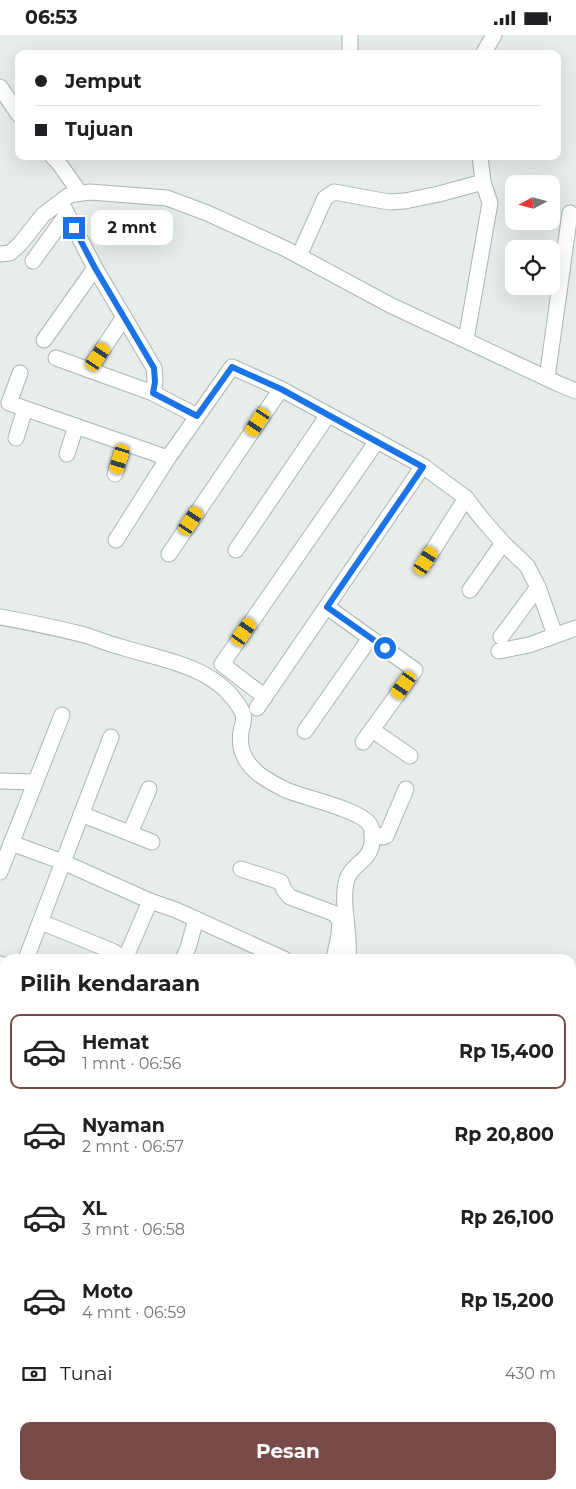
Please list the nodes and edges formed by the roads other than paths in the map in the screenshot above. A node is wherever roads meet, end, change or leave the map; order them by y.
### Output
1 (350, 35) edge
2 (494, 35) edge
3 (350, 50) edge
4 (485, 50) edge
5 (0, 87) edge
6 (15, 109) edge
7 (56, 160) edge
8 (480, 160) edge
9 (483, 183) junction
10 (80, 193) junction
11 (570, 213) dead end
12 (0, 253) edge
13 (299, 256) junction
14 (33, 261) dead end
15 (95, 268) junction
16 (124, 317) junction
17 (44, 340) dead end
18 (466, 340) junction
19 (56, 358) dead end
20 (89, 370) junction
21 (20, 373) dead end
22 (547, 379) junction
23 (281, 389) junction
24 (576, 391) edge
25 (153, 393) junction
26 (26, 409) junction
27 (328, 415) junction
28 (197, 416) junction
29 (76, 426) junction
30 (16, 438) dead end
31 (377, 441) junction
32 (125, 443) junction
33 (67, 454) dead end
34 (168, 457) junction
35 (423, 467) junction
36 (115, 474) dead end
37 (466, 498) junction
38 (116, 540) dead end
39 (503, 543) junction
40 (236, 550) dead end
41 (169, 554) dead end
42 (426, 561) dead end
43 (538, 587) junction
44 (470, 590) dead end
45 (327, 607) junction
46 (0, 617) edge
47 (576, 628) edge
48 (555, 635) junction
49 (370, 638) junction
50 (62, 715) dead end
51 (305, 731) dead end
52 (111, 737) dead end
53 (410, 756) dead end
54 (0, 781) edge
55 (35, 782) junction
56 (149, 789) dead end
57 (406, 789) dead end
58 (81, 814) junction
59 (130, 833) junction
60 (372, 833) junction
61 (152, 841) dead end
62 (11, 843) junction
63 (63, 861) junction
64 (241, 869) dead end
65 (0, 872) edge
66 (150, 901) junction
67 (196, 919) junction
68 (41, 922) junction
69 (28, 954) edge
70 (117, 954) edge
71 (127, 954) edge
72 (185, 954) edge
73 (273, 954) edge
74 (335, 954) edge
75 (348, 954) edge

1 - 3 street
2 - 4 street
5 - 6 street
7 - 10 street
8 - 9 street
9 - 13 street
9 - 18 street
10 - 12 street
10 - 13 street
11 - 22 street
13 - 18 street
14 - 15 street
15 - 16 street
15 - 17 street
16 - 20 street
16 - 25 street
18 - 22 street
19 - 20 street
20 - 25 street
21 - 26 street
22 - 24 street
23 - 27 street
23 - 28 street
23 - 41 street
25 - 28 street
26 - 29 street
26 - 30 street
27 - 31 street
27 - 40 street
28 - 34 street
29 - 32 street
29 - 33 street
31 - 35 street
31 - 45 street
32 - 34 street
32 - 36 street
34 - 38 street
35 - 37 street
35 - 45 street
37 - 39 street
37 - 42 street
39 - 43 street
39 - 44 street
43 - 48 street
43 - 48 street
45 - 49 street
46 - 60 street
47 - 48 street
49 - 51 street
49 - 53 street
50 - 55 street
52 - 58 street
54 - 55 street
55 - 62 street
56 - 59 street
57 - 60 street
58 - 59 street
58 - 63 street
59 - 61 street
60 - 75 street
62 - 63 street
62 - 65 street
63 - 66 street
63 - 68 street
64 - 74 street
66 - 67 street
66 - 71 street
67 - 72 street
67 - 73 street
68 - 69 street
68 - 70 street

